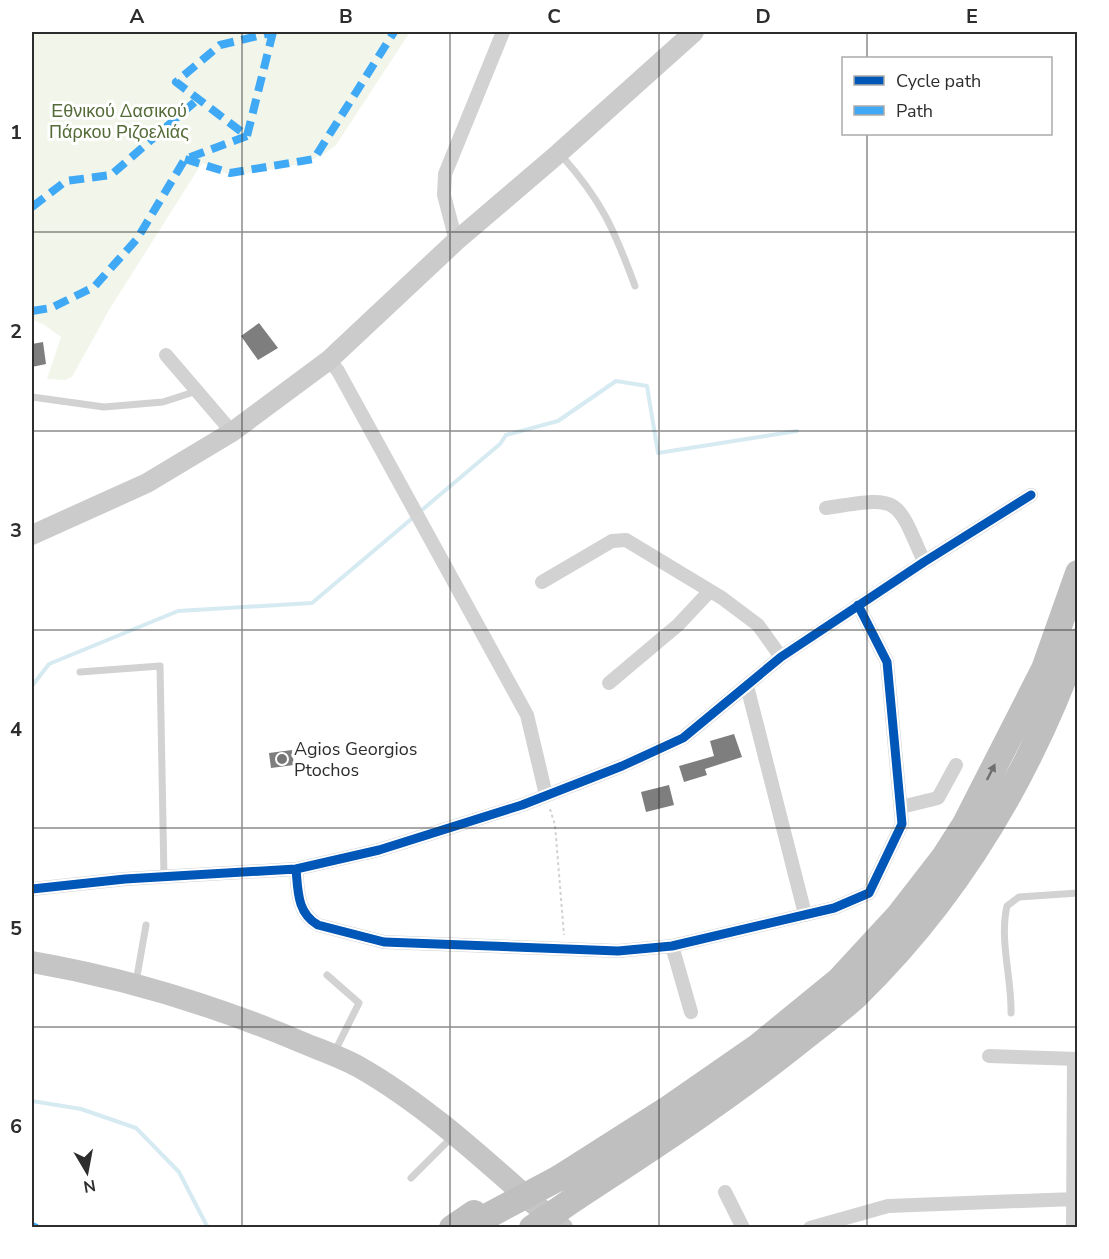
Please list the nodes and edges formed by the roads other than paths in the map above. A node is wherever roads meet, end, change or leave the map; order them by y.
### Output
1 (504, 32) edge
2 (694, 32) edge
3 (559, 153) junction
4 (456, 241) junction
5 (635, 286) dead end
6 (166, 355) dead end
7 (329, 360) junction
8 (197, 391) junction
9 (32, 397) edge
10 (232, 432) junction
11 (1031, 495) dead end
12 (826, 508) dead end
13 (32, 535) edge
14 (924, 562) junction
15 (1077, 573) edge
16 (542, 582) dead end
17 (709, 592) junction
18 (858, 605) junction
19 (1077, 641) edge
20 (781, 657) junction
21 (80, 672) dead end
22 (609, 683) dead end
23 (747, 686) junction
24 (956, 765) dead end
25 (546, 795) junction
26 (901, 807) junction
27 (296, 869) junction
28 (164, 877) junction
29 (32, 889) edge
30 (1077, 892) edge
31 (805, 914) junction
32 (147, 925) dead end
33 (672, 946) junction
34 (32, 962) edge
35 (327, 975) dead end
36 (136, 985) junction
37 (691, 1012) dead end
38 (1011, 1013) dead end
39 (333, 1056) junction
40 (989, 1056) dead end
41 (1076, 1059) edge
42 (453, 1136) junction
43 (411, 1178) dead end
44 (725, 1192) dead end
45 (1074, 1199) junction
46 (583, 1203) junction
47 (858, 1221) edge
48 (478, 1223) edge
49 (452, 1227) edge
50 (532, 1227) edge
51 (561, 1227) edge
52 (743, 1227) edge
53 (810, 1227) edge
54 (1073, 1227) edge

1 - 4 street
2 - 3 main road
3 - 4 main road
3 - 5 lane
4 - 7 main road
6 - 8 street
7 - 10 main road
7 - 25 street
8 - 9 lane
8 - 10 street
10 - 13 main road
11 - 14 street
12 - 14 street
14 - 18 street
48 -> 15 highway
16 - 17 street
17 - 20 street
17 - 22 street
18 - 20 street
18 - 26 street
19 - 46 highway
20 - 23 street
21 - 28 lane
23 - 25 street
23 - 31 street
24 - 26 street
25 - 27 street
26 - 31 street
27 - 28 street
27 - 33 street
28 - 29 street
30 - 38 lane
31 - 33 street
32 - 36 lane
33 - 37 street
34 - 36 main road
35 - 39 lane
36 - 39 main road
39 - 42 main road
40 - 41 street
41 - 45 street
42 - 43 lane
42 - 51 main road
44 - 52 street
45 - 47 street
45 - 54 street
46 - 50 highway, bridge
46 - 51 highway
47 - 53 street
48 - 49 highway

